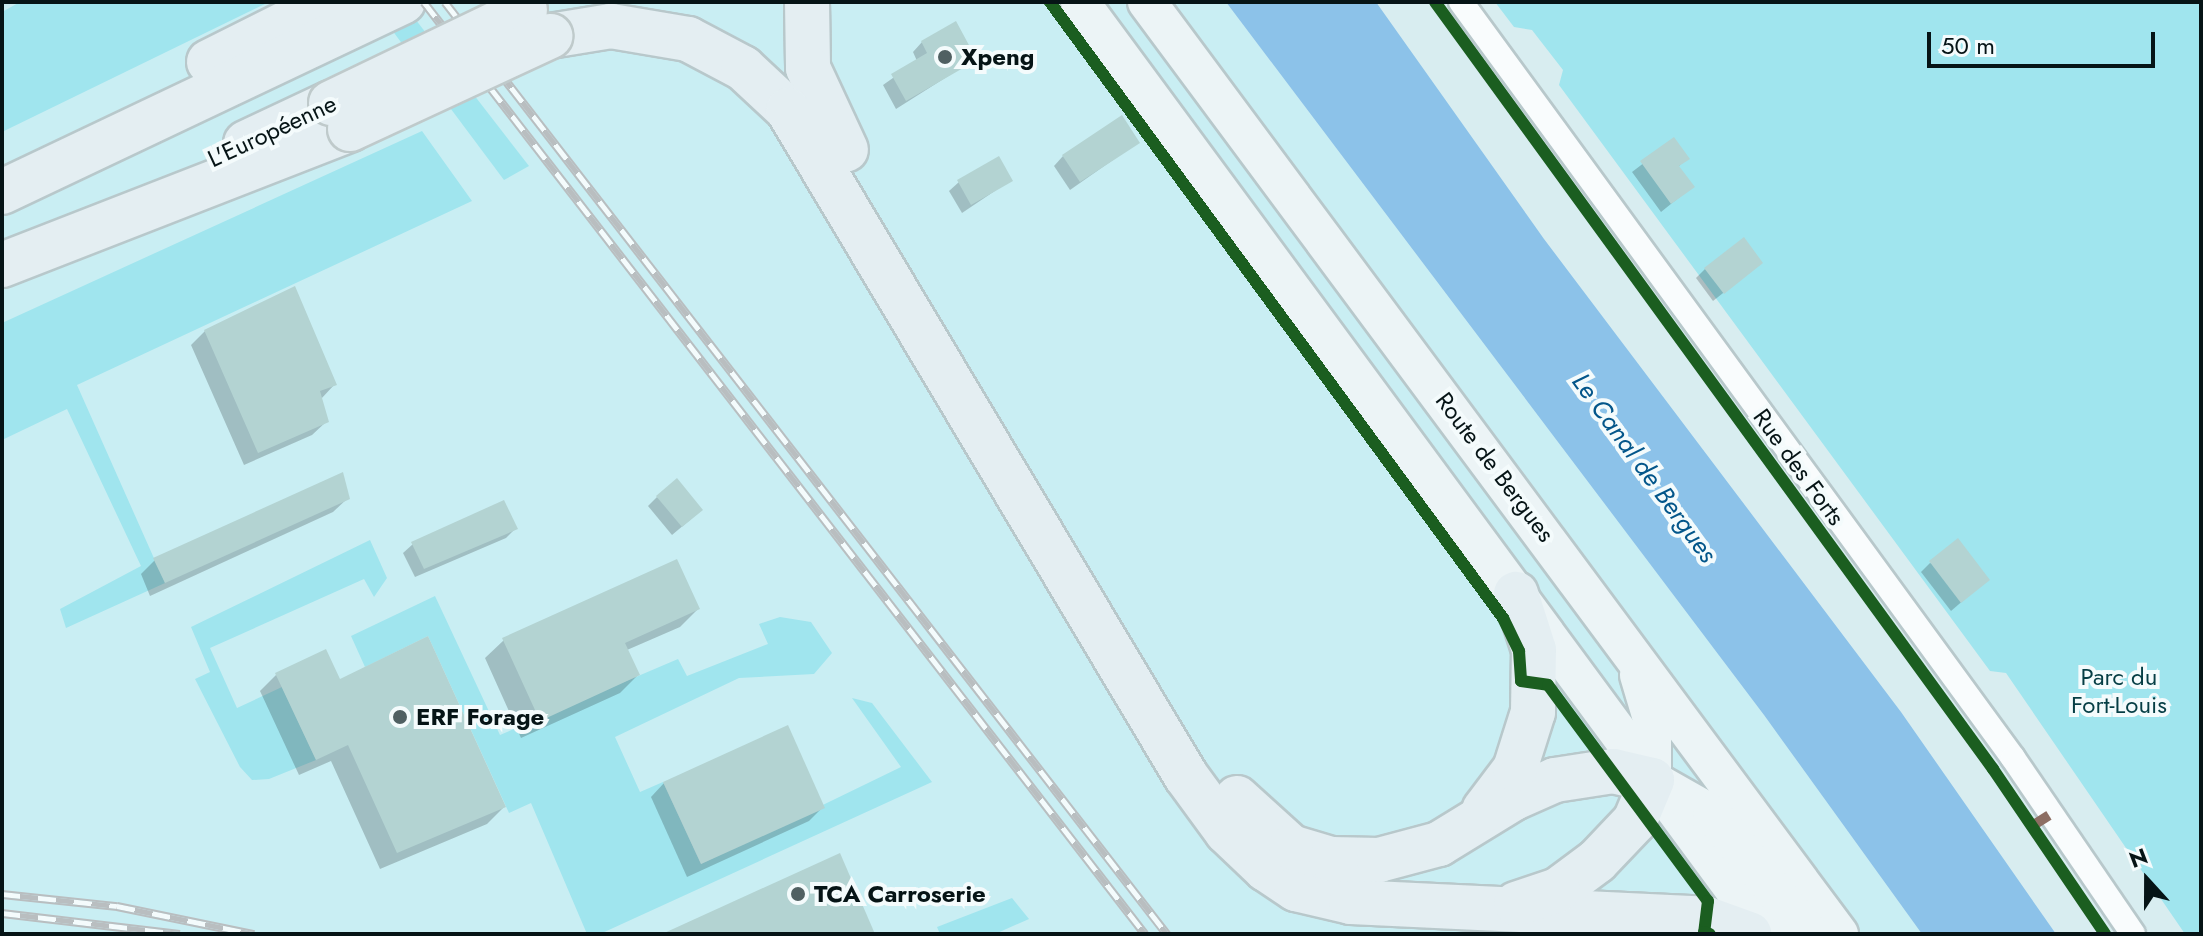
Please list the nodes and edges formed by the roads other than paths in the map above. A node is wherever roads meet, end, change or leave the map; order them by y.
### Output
1 (329, 2) edge
2 (403, 2) edge
3 (807, 2) edge
4 (1080, 2) edge
5 (1147, 2) edge
6 (1461, 2) edge
7 (539, 16) edge
8 (282, 42) junction
9 (2, 183) edge
10 (2, 192) edge
11 (2, 262) edge
12 (1516, 594) junction
13 (1621, 636) junction
14 (1652, 780) junction
15 (1462, 831) junction
16 (1470, 908) junction
17 (1749, 934) edge
18 (1767, 934) edge
19 (1810, 934) edge
20 (1839, 934) edge
21 (2133, 934) edge

1 - 8 highway
2 - 8 highway
3 - 15 highway
4 - 12 main road
5 - 13 main road, Route de Bergues
6 - 21 street, Rue des Forts
7 - 11 highway, L'Européenne, bridge
7 - 16 highway, L'Européenne
8 - 9 highway
8 - 10 highway
12 - 14 main road
12 - 15 highway
13 - 14 main road
13 - 20 main road, Route de Bergues
14 - 15 highway
14 - 16 highway
14 - 18 main road
14 - 19 main road
16 - 17 highway

